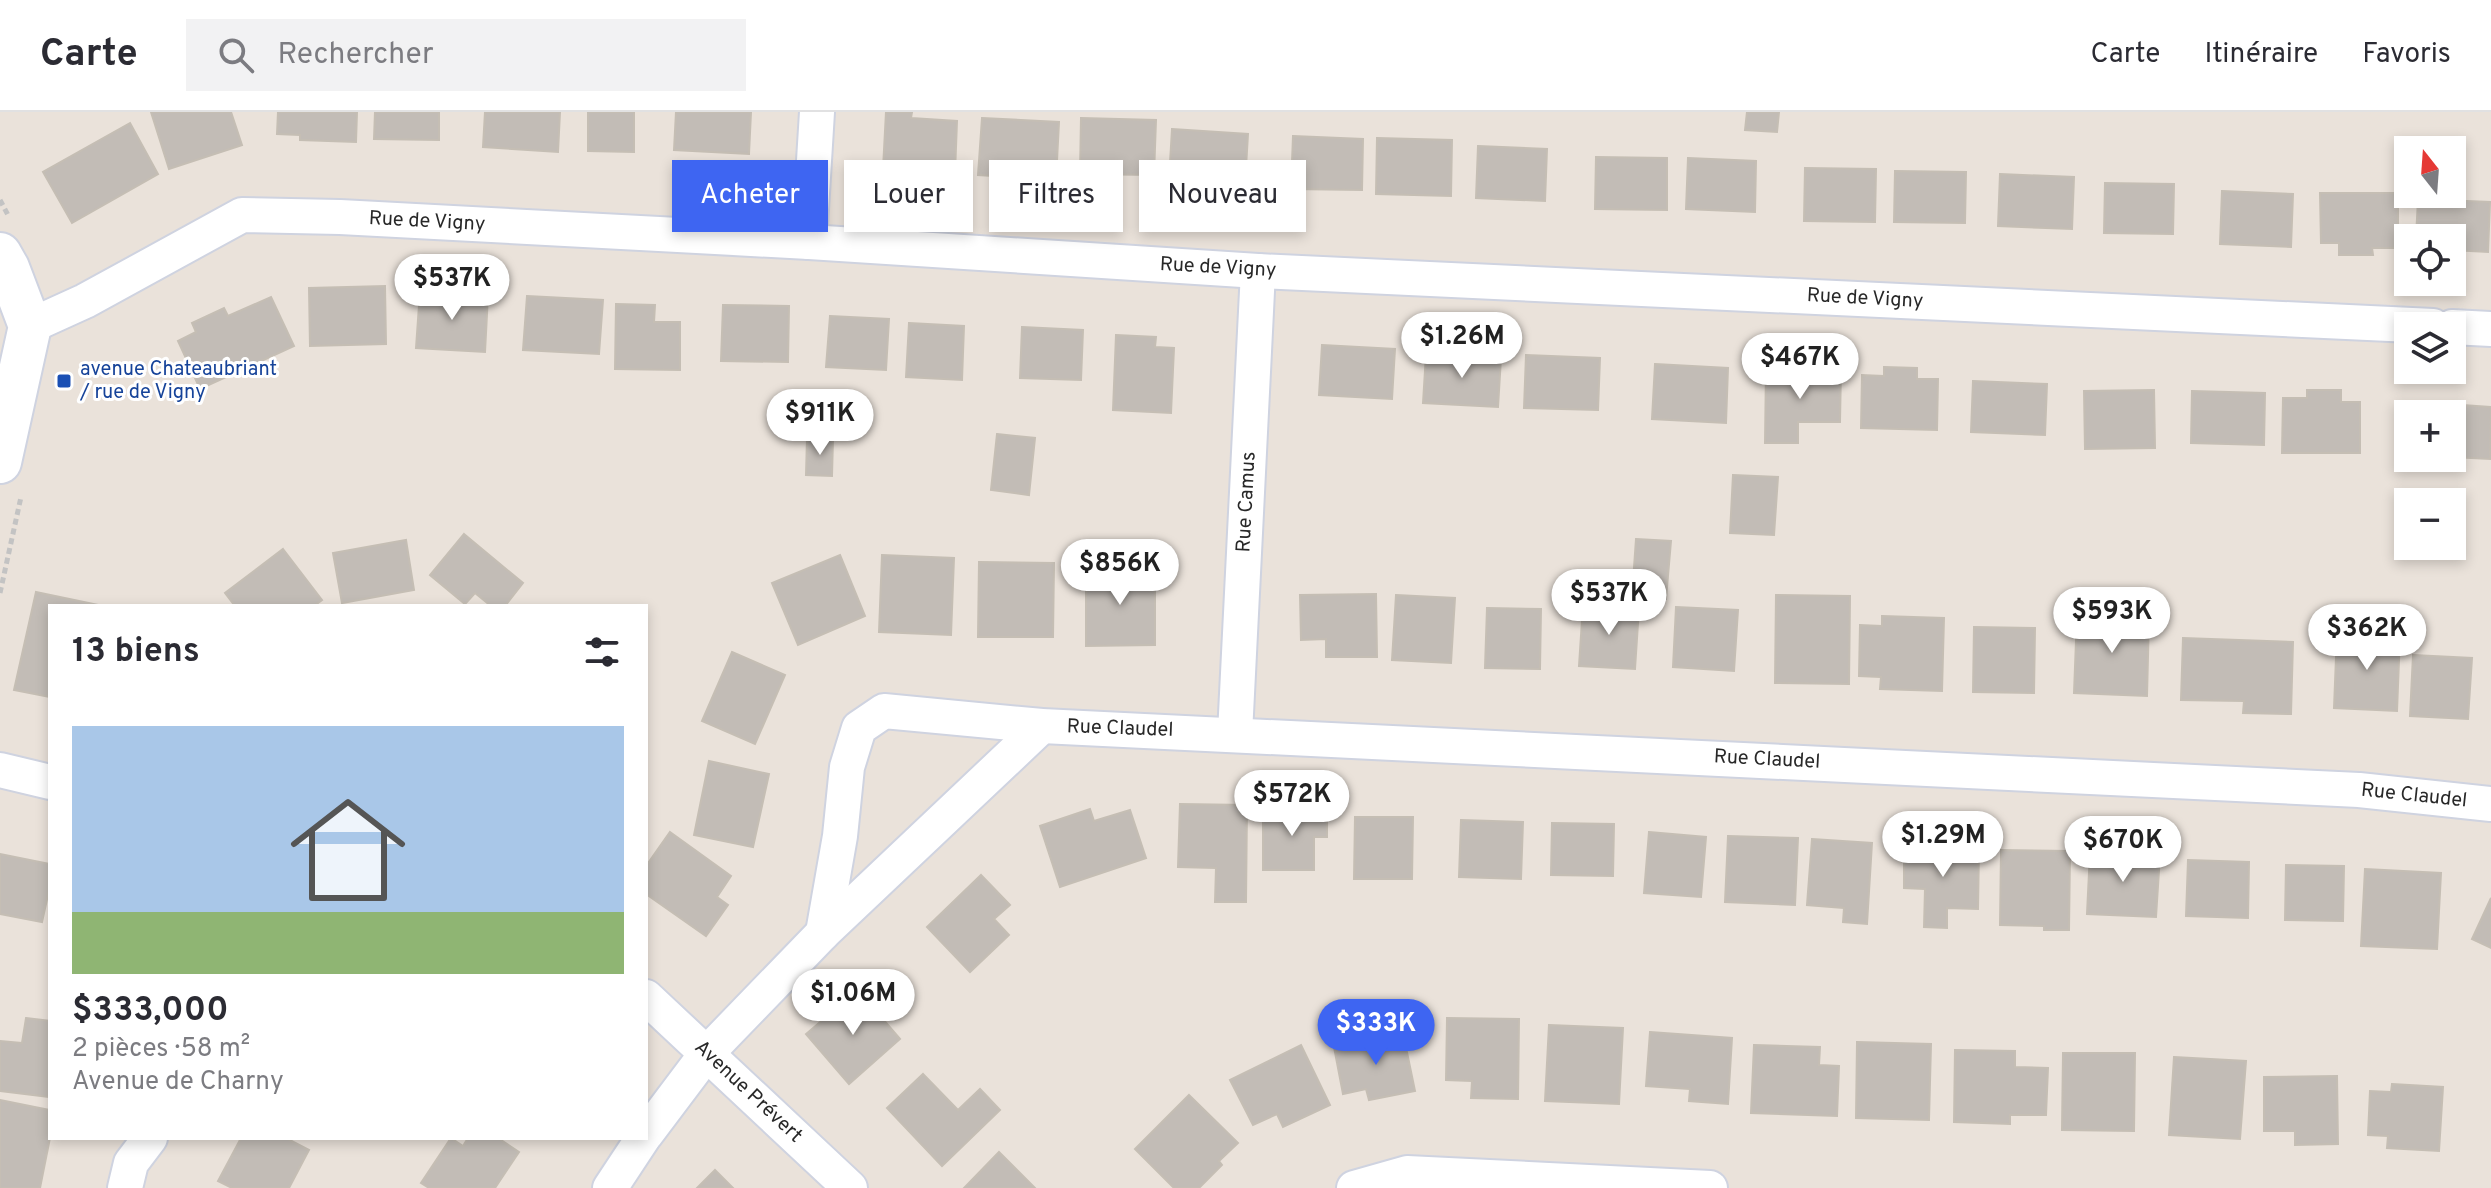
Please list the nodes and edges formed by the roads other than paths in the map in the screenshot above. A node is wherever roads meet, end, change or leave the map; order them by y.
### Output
1 (817, 112) edge
2 (809, 242) junction
3 (0, 254) edge
4 (1258, 271) junction
5 (2394, 324) edge
6 (30, 326) junction
7 (2466, 328) edge
8 (2491, 329) edge
9 (0, 462) edge
10 (1042, 726) junction
11 (1235, 734) junction
12 (0, 770) edge
13 (48, 782) edge
14 (2491, 804) edge
15 (823, 933) junction
16 (648, 999) edge
17 (707, 1053) junction
18 (648, 1132) edge
19 (148, 1140) edge
20 (642, 1140) edge
21 (1560, 1184) edge
22 (1664, 1186) edge
23 (125, 1188) edge
24 (610, 1188) edge
25 (850, 1188) edge
26 (1354, 1188) edge
27 (1710, 1188) edge

1 - 2 street
2 - 4 street, Rue de Vigny
2 - 6 street, Rue de Vigny
3 - 6 street
4 - 5 street, Rue de Vigny
4 - 11 street, Rue Camus
6 - 9 street
7 - 8 street
10 - 11 street, Rue Claudel
10 - 15 street, Rue Claudel
10 - 15 street, Rue Claudel
11 - 14 street, Rue Claudel
12 - 13 street
15 - 17 street, Rue Claudel
16 - 17 street, Avenue Prévert
17 - 18 street, Rue Claudel
17 - 25 street, Avenue Prévert
19 - 23 street
20 - 24 street, Rue Claudel
21 - 22 street
21 - 26 street
22 - 27 street

